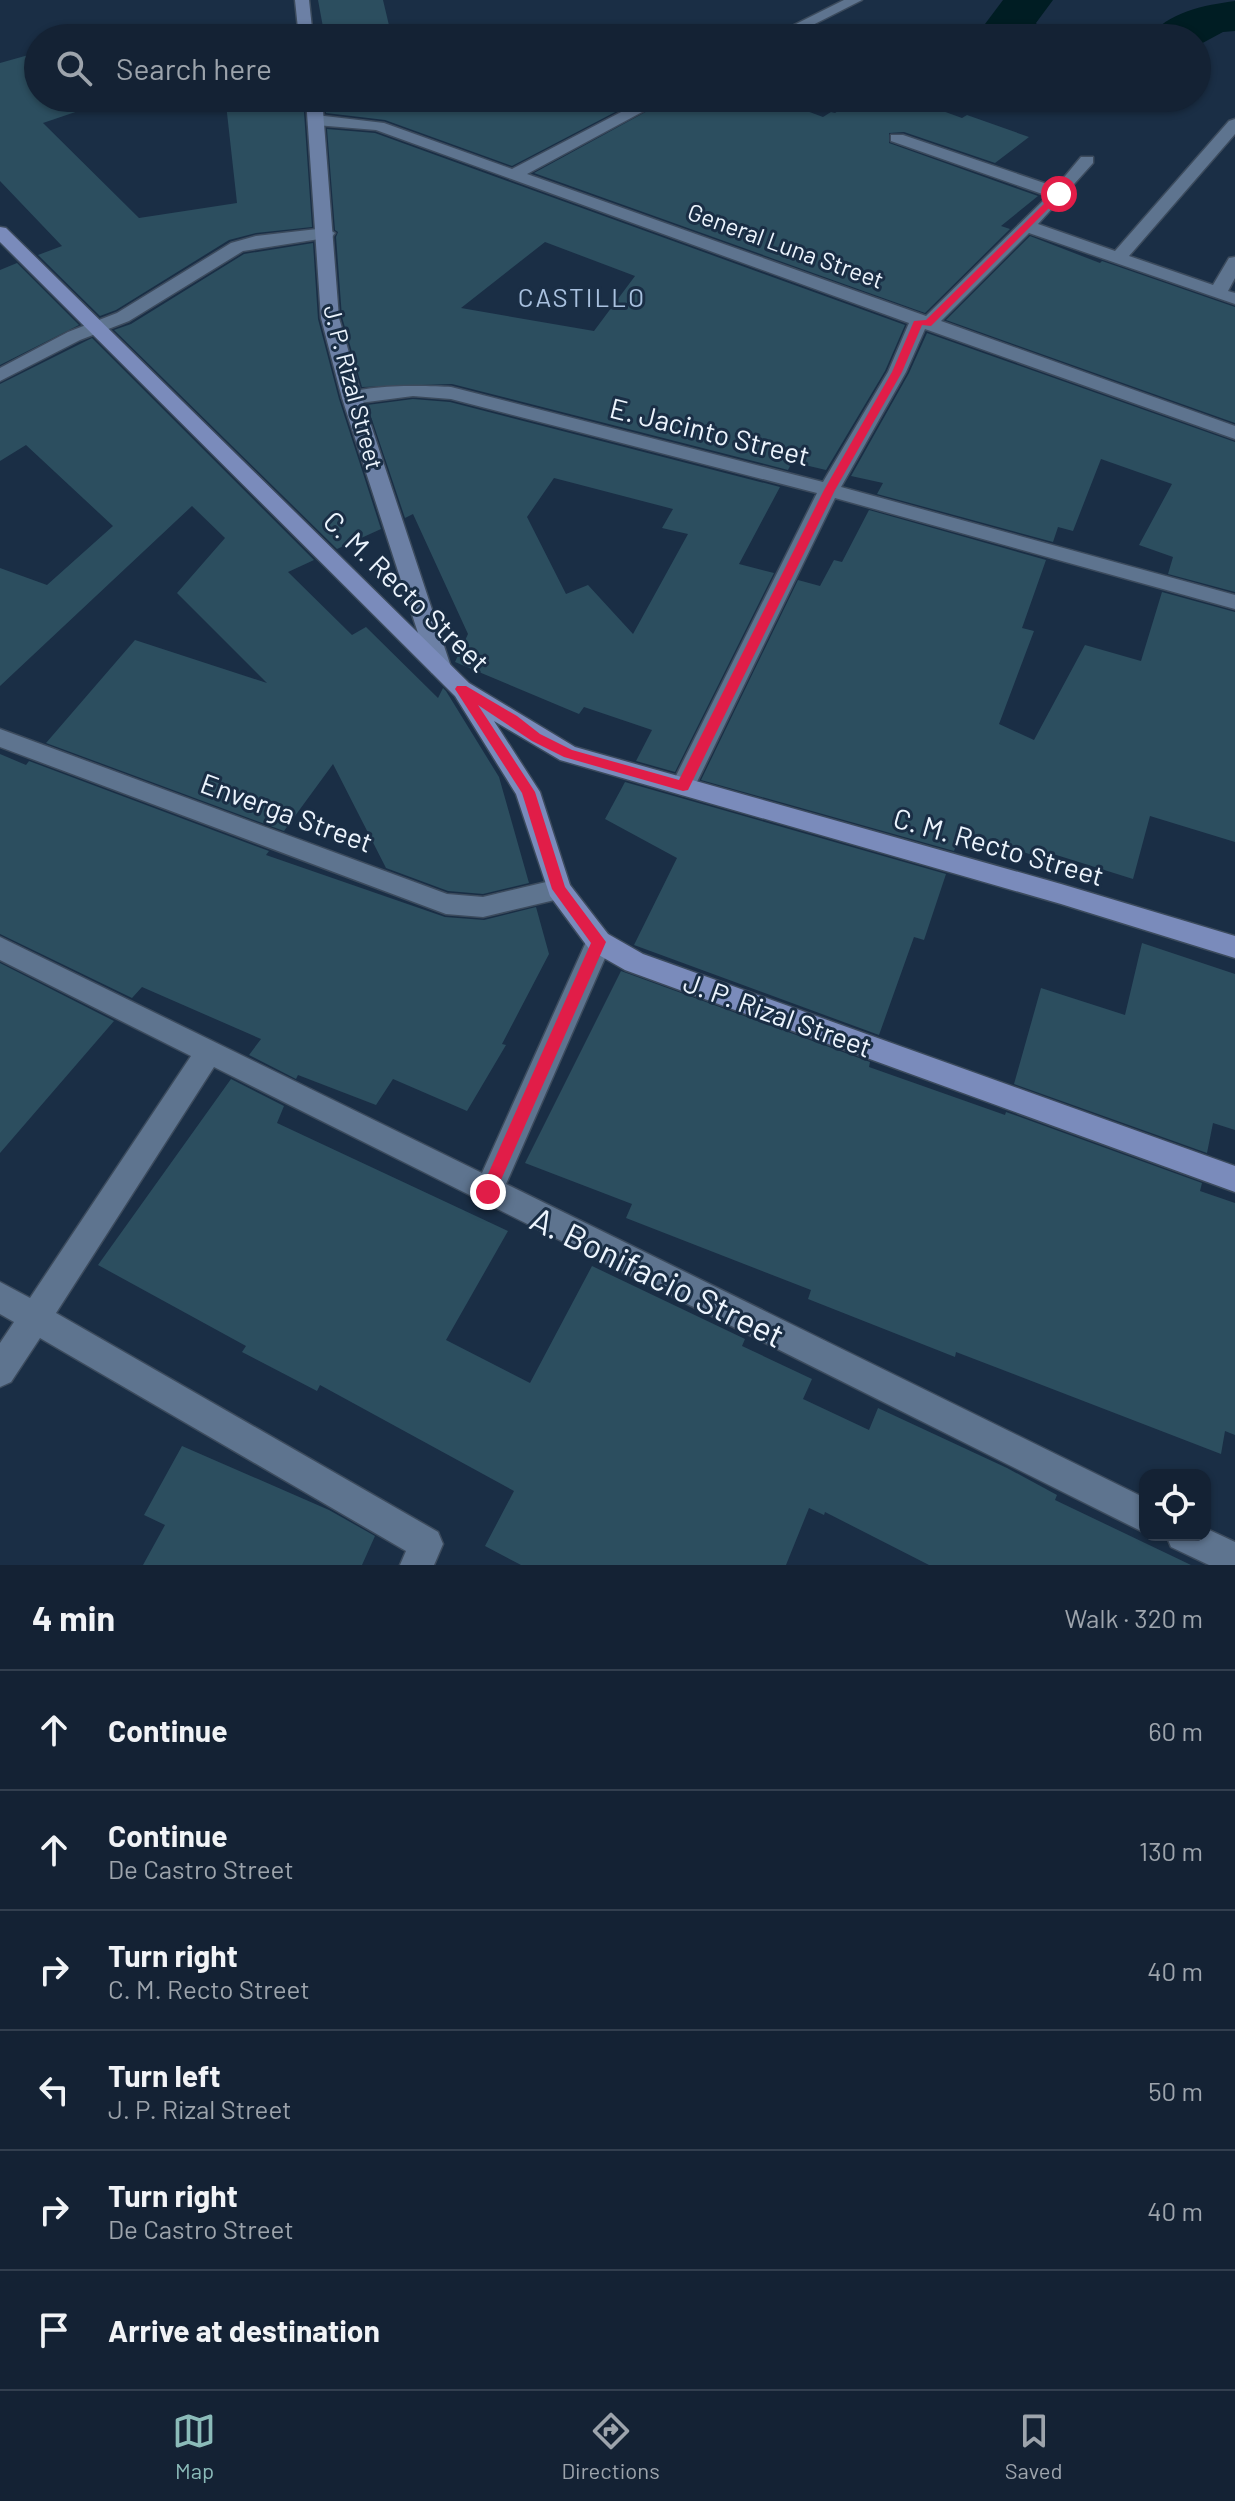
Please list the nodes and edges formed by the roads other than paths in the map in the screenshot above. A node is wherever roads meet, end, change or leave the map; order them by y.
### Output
1 (302, 0) edge
2 (855, 0) edge
3 (305, 24) edge
4 (804, 24) edge
5 (315, 112) edge
6 (633, 112) edge
7 (316, 120) junction
8 (1235, 124) edge
9 (897, 138) dead end
10 (1087, 160) dead end
11 (514, 174) junction
12 (1059, 194) junction
13 (1026, 226) junction
14 (0, 232) edge
15 (326, 233) junction
16 (1117, 260) junction
17 (1235, 262) edge
18 (1227, 296) edge
19 (923, 322) junction
20 (95, 327) junction
21 (0, 375) edge
22 (352, 398) junction
23 (1235, 433) edge
24 (829, 490) junction
25 (1235, 602) edge
26 (440, 667) junction
27 (461, 689) junction
28 (0, 738) edge
29 (683, 786) junction
30 (559, 889) junction
31 (599, 942) junction
32 (1235, 947) edge
33 (0, 948) edge
34 (209, 1051) junction
35 (1235, 1179) edge
36 (488, 1192) junction
37 (0, 1297) edge
38 (34, 1317) junction
39 (0, 1371) edge
40 (1139, 1513) edge
41 (1195, 1541) edge
42 (1235, 1560) edge
43 (417, 1565) edge

1 - 3 main road
2 - 4 street
5 - 7 main road, J. P. Rizal Street
6 - 11 street
7 - 11 street, General Luna Street
7 - 15 main road, J. P. Rizal Street
8 - 16 street
9 - 12 street
10 - 12 street
11 - 19 street, General Luna Street
12 - 13 street
13 - 16 street
13 - 19 street
14 - 20 main road, C. M. Recto Street
15 - 20 street
15 - 22 main road, J. P. Rizal Street
16 - 18 street
17 - 18 street
19 - 23 street, General Luna Street
19 - 24 street
20 - 21 street
20 - 26 main road, C. M. Recto Street
22 - 24 street, E. Jacinto Street
22 - 26 main road, J. P. Rizal Street
24 - 25 street, E. Jacinto Street
24 - 29 street
26 - 27 main road, C. M. Recto Street
27 - 29 main road, C. M. Recto Street
27 - 30 main road, J. P. Rizal Street
28 - 30 street, Enverga Street
29 - 32 main road, C. M. Recto Street
30 - 31 main road, J. P. Rizal Street
31 - 35 main road, J. P. Rizal Street
31 - 36 street
33 - 34 street, A. Bonifacio Street
34 - 36 street, A. Bonifacio Street
34 - 38 street
36 - 40 street, A. Bonifacio Street
37 - 38 street
38 - 39 street
38 - 43 street
41 - 42 street

